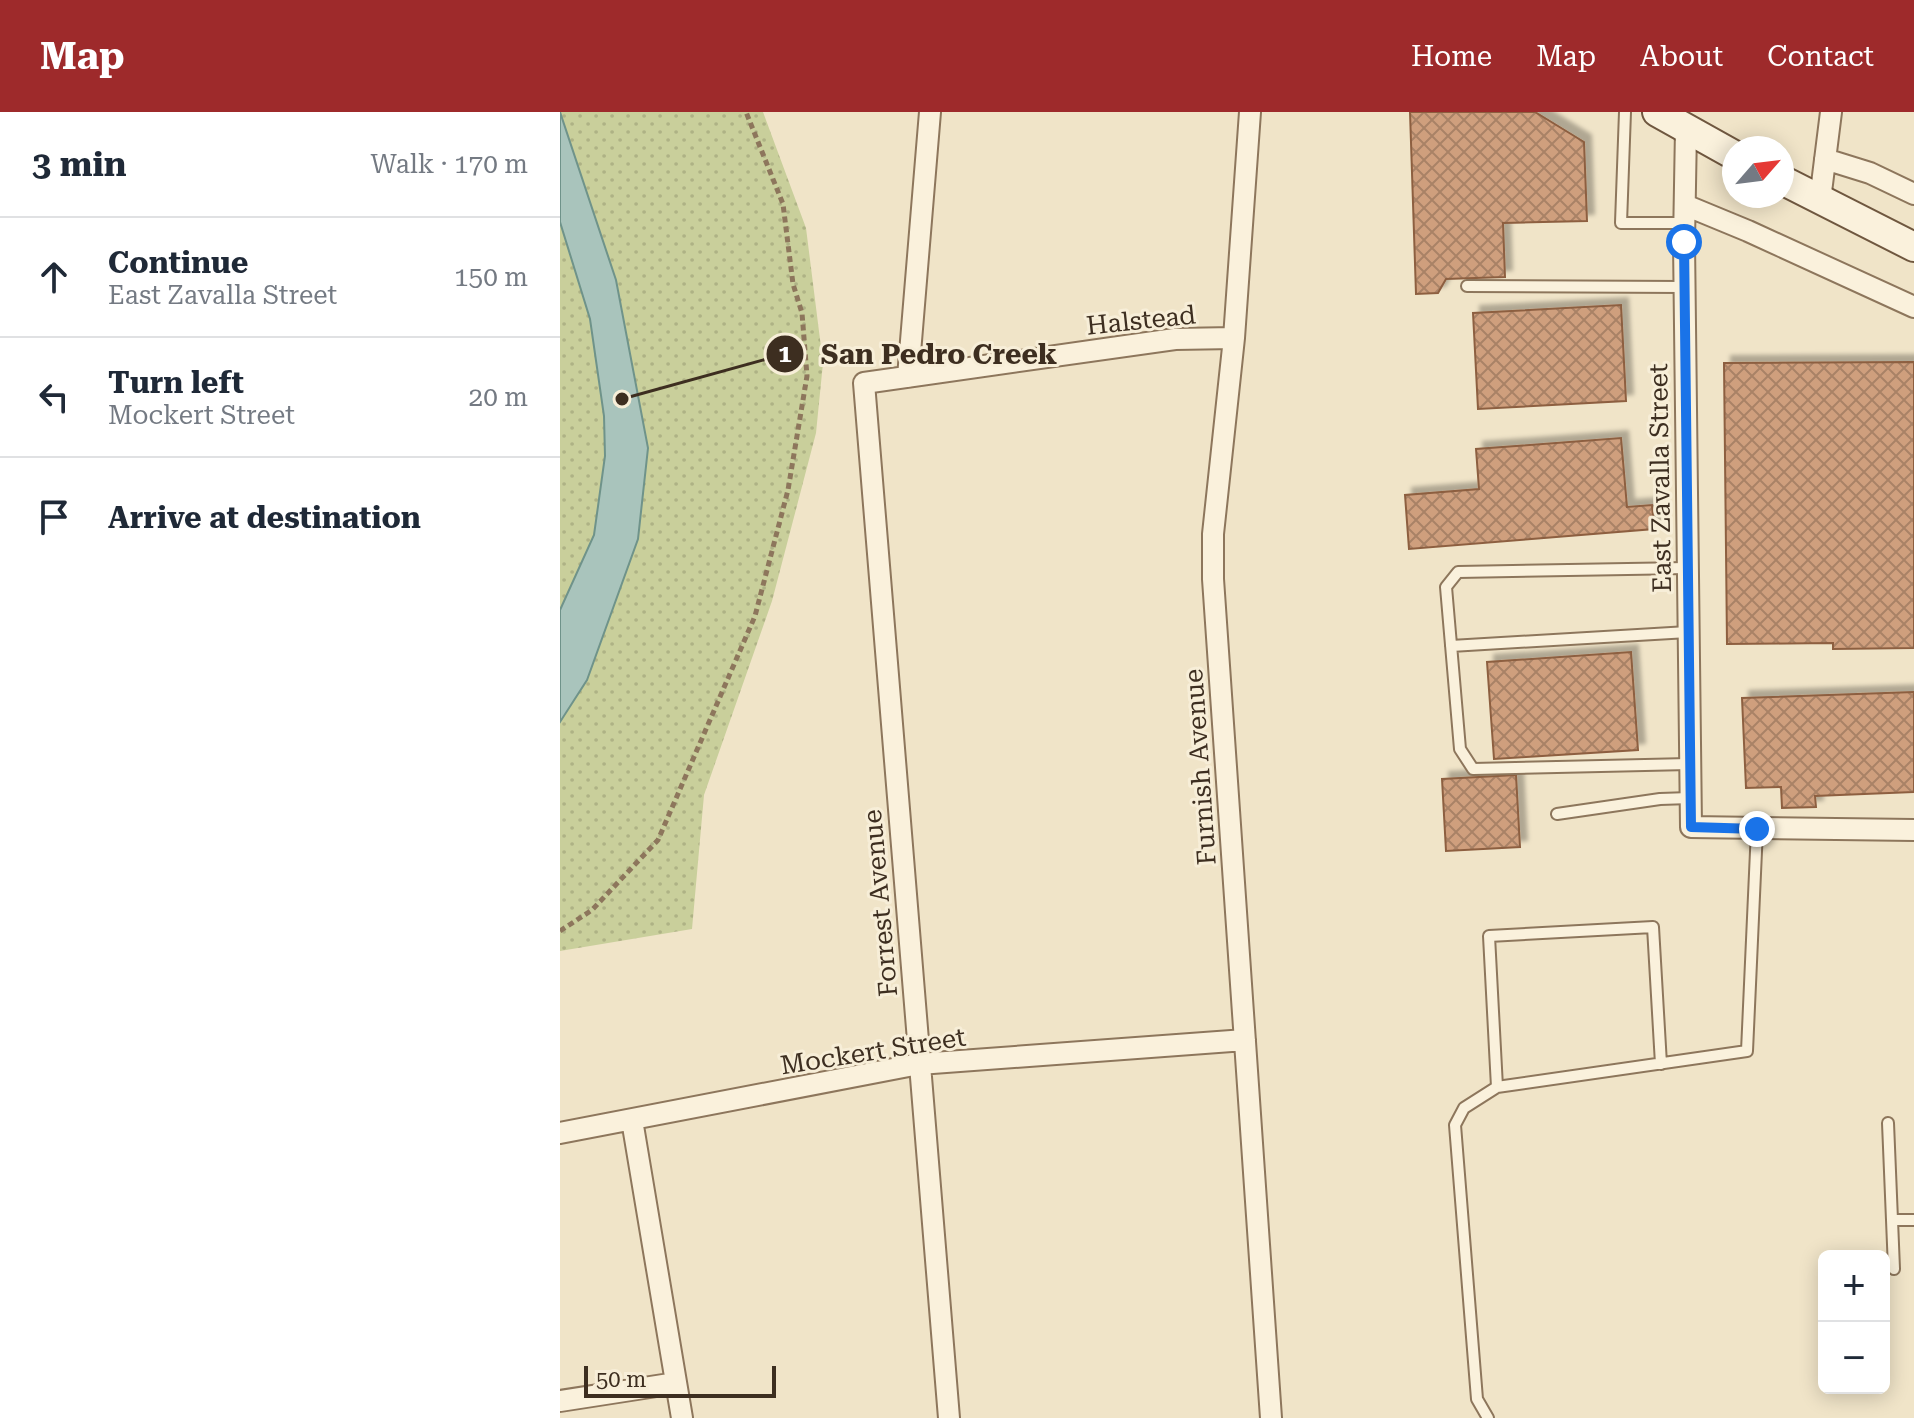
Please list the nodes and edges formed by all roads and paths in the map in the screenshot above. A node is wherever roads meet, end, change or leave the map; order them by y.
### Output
1 (746, 112) edge
2 (930, 112) edge
3 (1250, 112) edge
4 (1625, 112) edge
5 (1657, 112) edge
6 (1831, 112) edge
7 (1686, 129) junction
8 (1722, 148) edge
9 (1825, 159) junction
10 (1794, 186) edge
11 (1914, 194) edge
12 (1820, 200) junction
13 (1684, 214) junction
14 (1914, 247) edge
15 (1467, 286) dead end
16 (1684, 287) junction
17 (1914, 307) edge
18 (1234, 338) junction
19 (908, 377) junction
20 (864, 383) joint
21 (1687, 568) junction
22 (1688, 632) junction
23 (1451, 646) junction
24 (1689, 764) junction
25 (1690, 798) junction
26 (1557, 814) dead end
27 (1757, 829) junction
28 (1914, 830) edge
29 (560, 931) edge
30 (1245, 1040) junction
31 (919, 1064) junction
32 (1661, 1064) junction
33 (1497, 1087) junction
34 (632, 1120) junction
35 (1888, 1123) dead end
36 (560, 1133) edge
37 (1892, 1220) junction
38 (1914, 1220) edge
39 (1894, 1269) dead end
40 (676, 1383) junction
41 (560, 1401) edge
42 (682, 1418) edge
43 (949, 1418) edge
44 (1271, 1418) edge
45 (1488, 1418) edge

1 - 29 path
2 - 19 street
3 - 18 street, Furnish Avenue
4 - 13 lane
5 - 7 main road
6 - 9 street
7 - 8 main road
7 - 13 street, East Zavalla Street
9 - 11 street
9 - 12 street
10 - 12 main road
12 - 14 main road
13 - 16 street, East Zavalla Street
13 - 17 street
15 - 16 lane
16 - 21 street, East Zavalla Street
18 - 19 street, Halstead
18 - 30 street, Furnish Avenue
19 - 20 street, Halstead
20 - 31 street, Forrest Avenue
21 - 22 street, East Zavalla Street
21 - 23 lane
22 - 23 lane
22 - 24 street, East Zavalla Street
23 - 24 lane
24 - 25 street, East Zavalla Street
25 - 26 lane
25 - 27 street, East Zavalla Street
27 - 28 street
27 - 32 lane
30 - 31 street, Mockert Street
30 - 44 street, Furnish Avenue
31 - 34 street, Mockert Street
31 - 43 street, Forrest Avenue
32 - 33 lane
32 - 33 lane
33 - 45 lane
34 - 36 street, Mockert Street
34 - 40 street
35 - 37 lane
37 - 38 lane
37 - 39 lane
40 - 41 street
40 - 42 street

